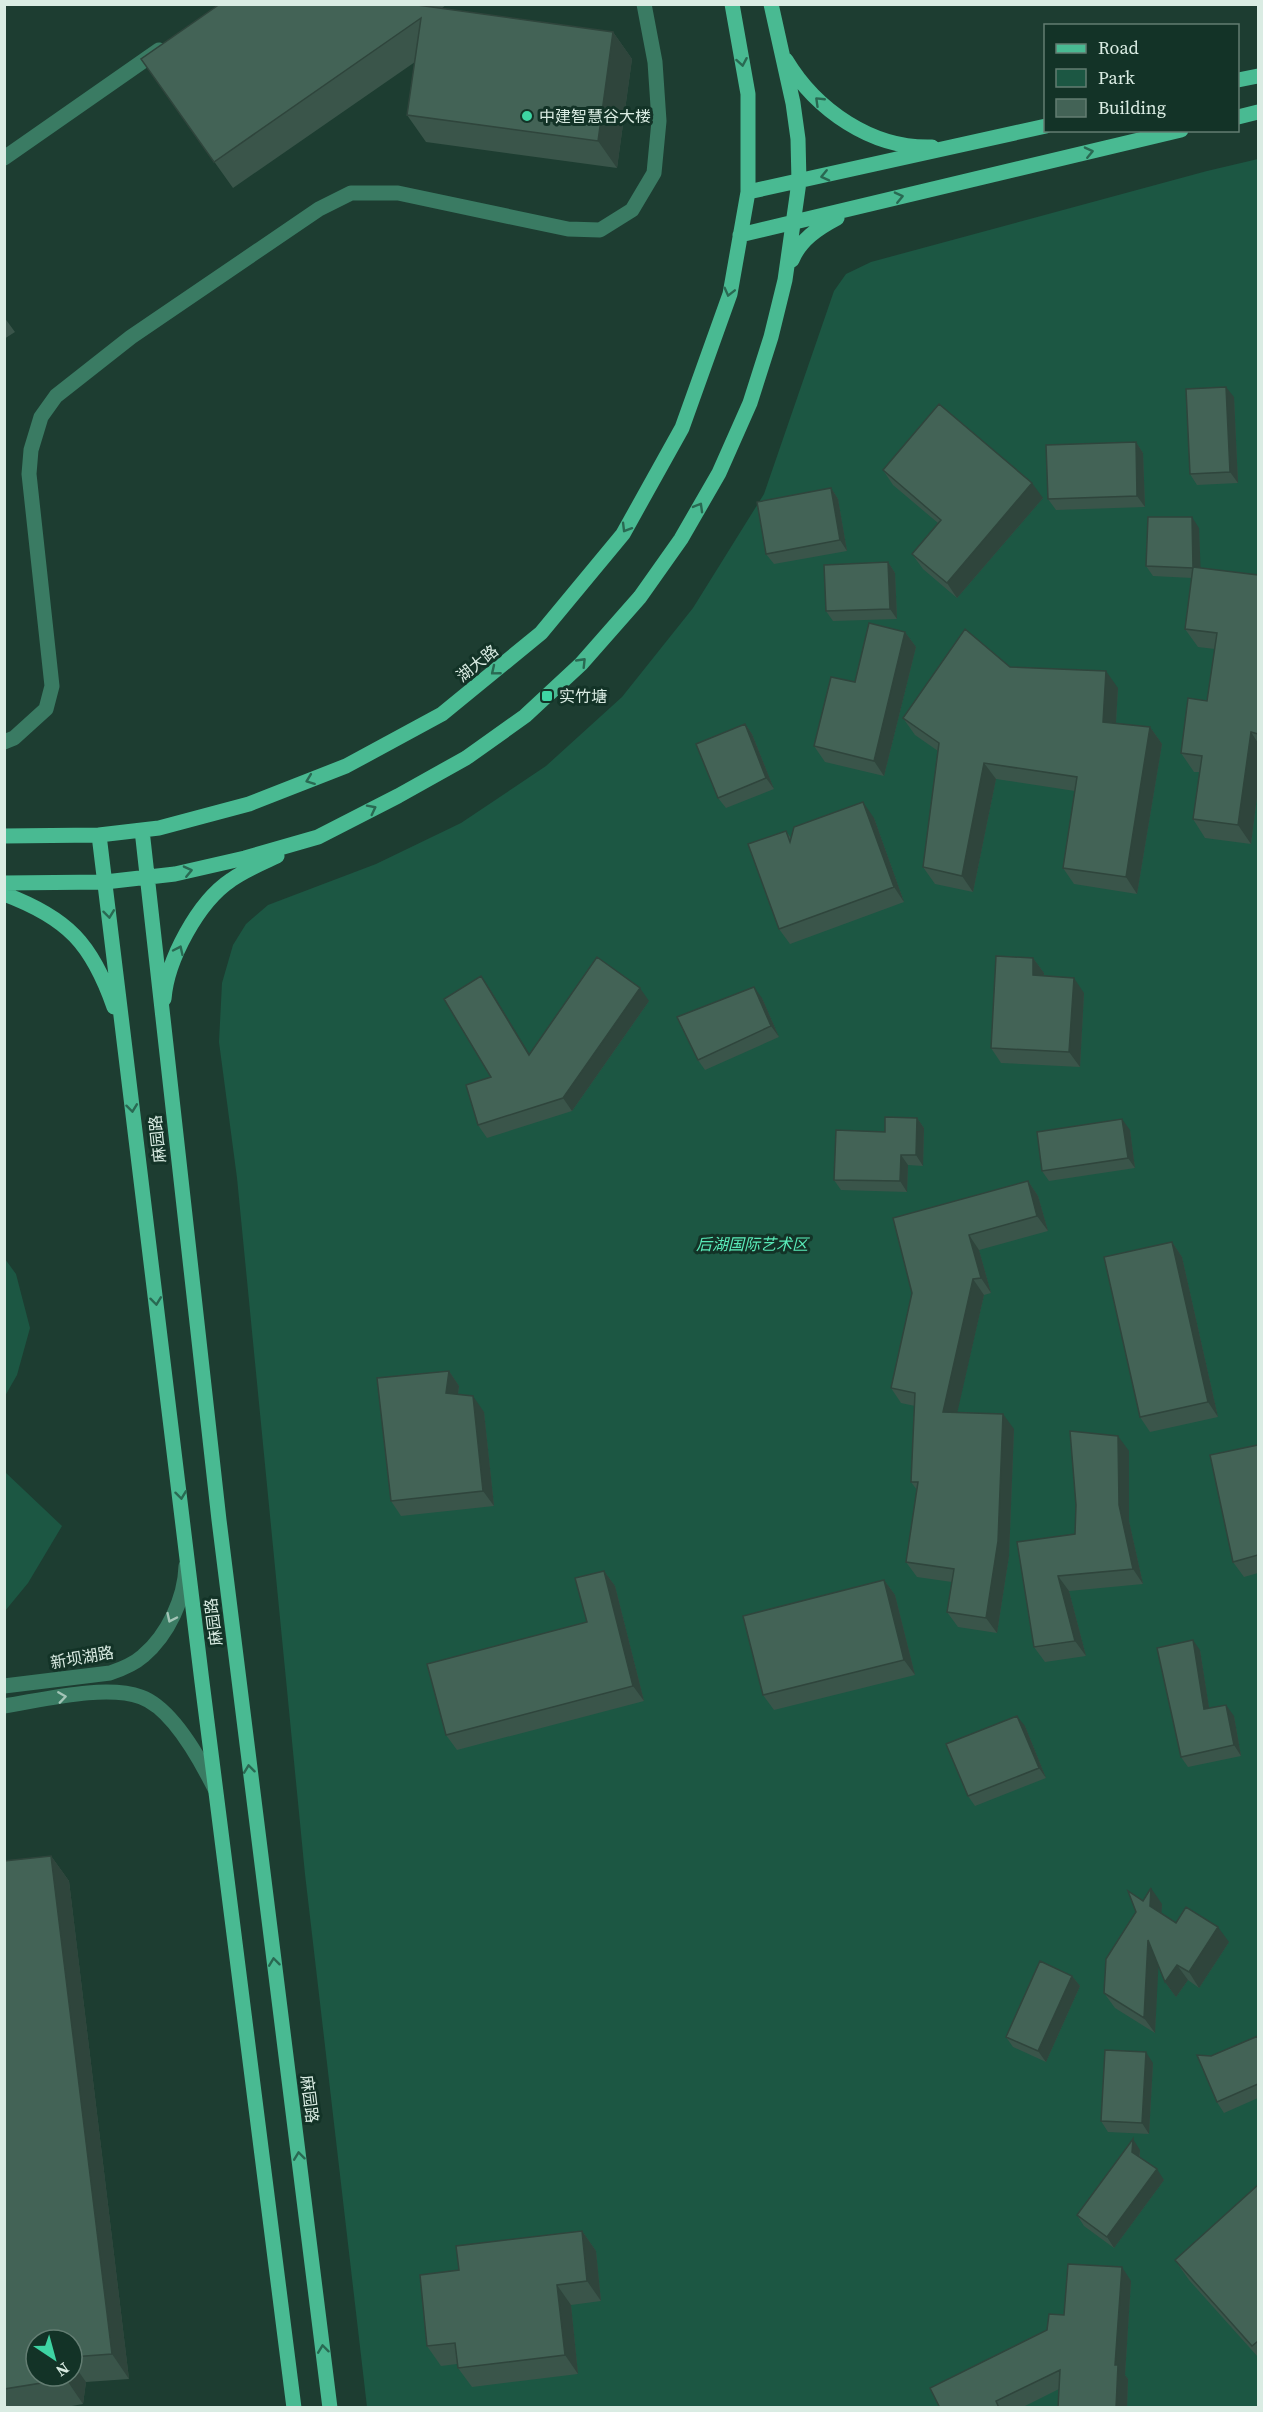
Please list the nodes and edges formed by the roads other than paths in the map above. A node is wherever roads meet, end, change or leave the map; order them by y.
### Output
1 (644, 4) edge
2 (732, 4) edge
3 (771, 4) edge
4 (176, 39) edge
5 (781, 52) junction
6 (1258, 76) edge
7 (1239, 80) edge
8 (1258, 112) edge
9 (1239, 117) edge
10 (1044, 126) edge
11 (1173, 132) edge
12 (970, 143) junction
13 (4, 158) edge
14 (799, 182) junction
15 (748, 192) junction
16 (871, 204) junction
17 (794, 222) junction
18 (740, 235) junction
19 (785, 280) junction
20 (4, 742) edge
21 (142, 830) junction
22 (99, 835) junction
23 (4, 836) edge
24 (318, 837) junction
25 (147, 877) junction
26 (105, 882) junction
27 (4, 883) edge
28 (4, 894) edge
29 (163, 1026) junction
30 (124, 1038) junction
31 (186, 1542) junction
32 (4, 1686) edge
33 (4, 1706) edge
34 (217, 1794) junction
35 (294, 2408) edge
36 (330, 2408) edge

1 - 20 street
2 -> 15 main road, 湖大路
3 - 5 main road
4 - 13 street
12 -> 5 main road
5 - 14 main road
6 - 7 main road
8 - 9 main road
10 - 12 main road
16 -> 11 main road
12 -> 14 main road
14 - 15 main road
14 - 17 main road
15 - 18 main road, 湖大路
16 - 17 main road
16 - 19 main road
17 - 18 main road
17 - 19 main road
18 -> 21 main road, 湖大路
24 -> 19 main road
21 - 22 main road, 湖大路
21 - 25 main road, 麻园路
22 - 23 main road, 湖大路
22 - 26 main road, 麻园路
25 -> 24 main road
29 -> 24 main road
25 - 26 main road
25 - 29 main road, 麻园路
26 - 27 main road
26 -> 30 main road, 麻园路
28 - 30 main road
36 -> 29 main road, 麻园路
30 -> 31 main road, 麻园路
31 -> 32 street, 新坝湖路
31 - 34 main road, 麻园路
33 -> 34 street
34 - 35 main road, 麻园路

